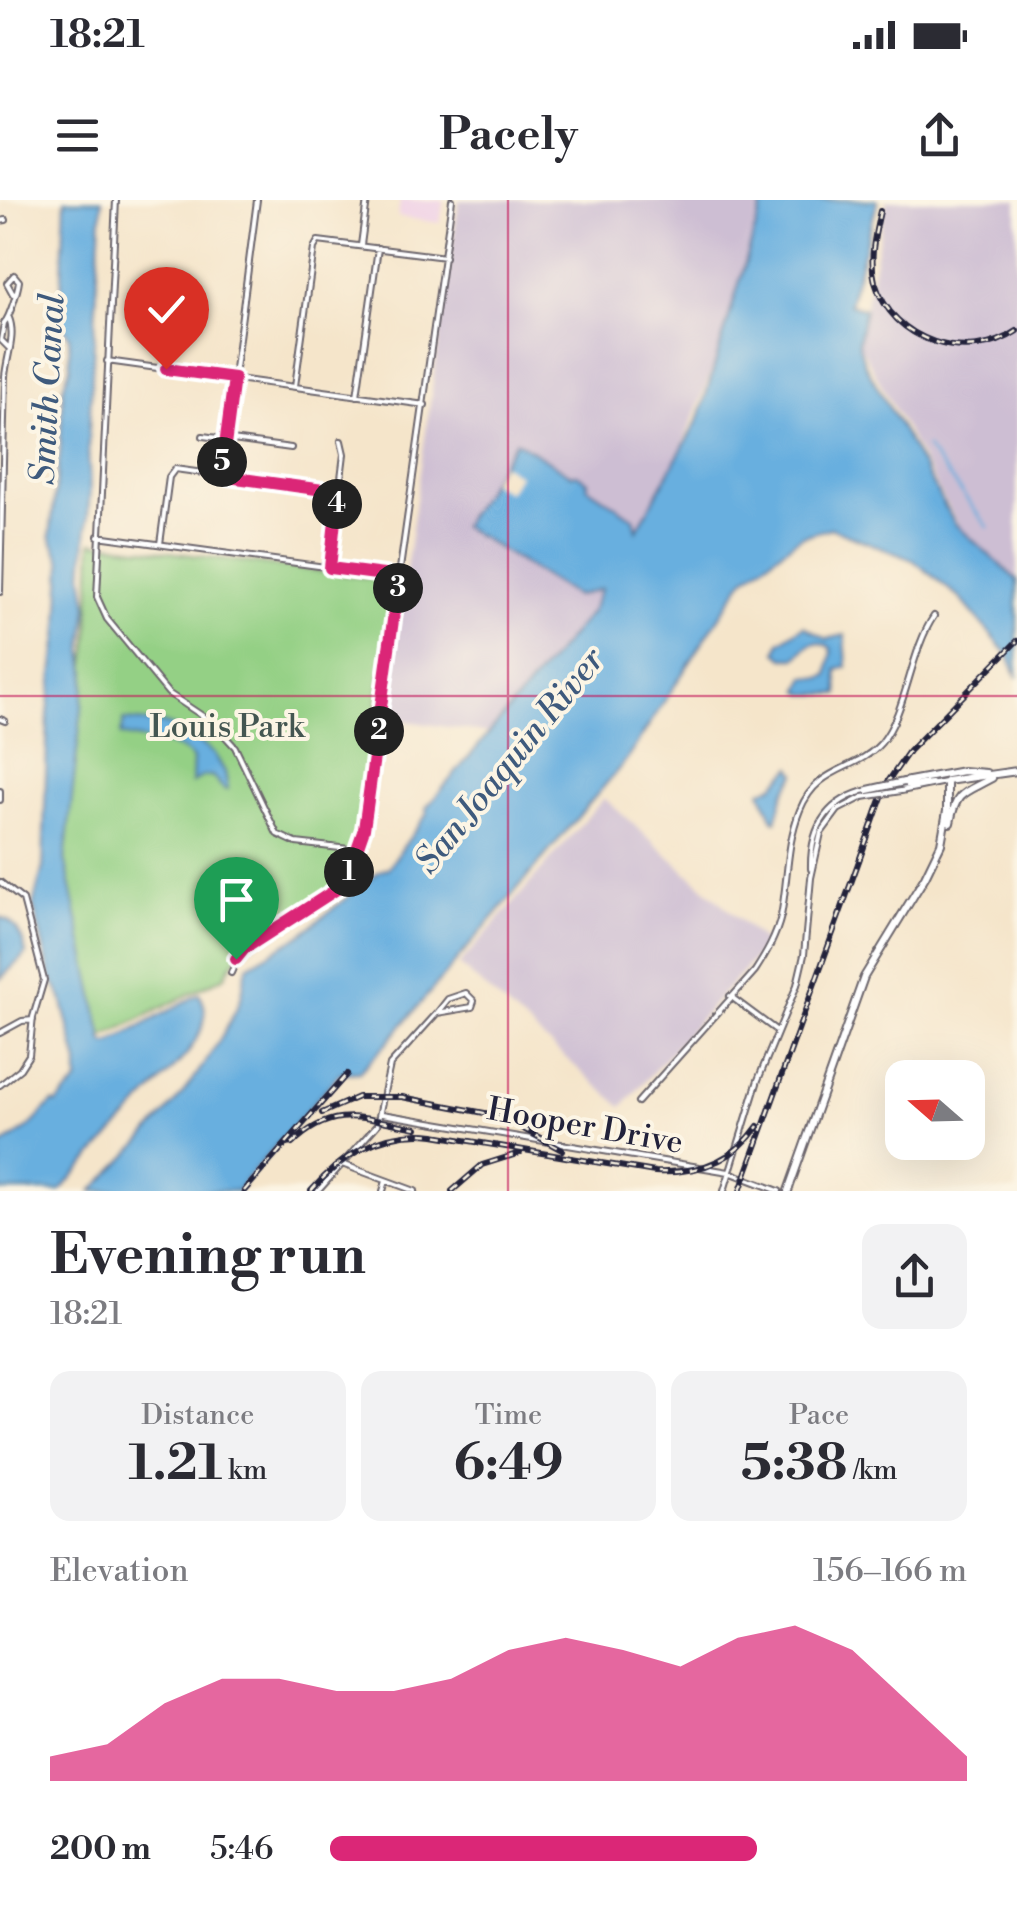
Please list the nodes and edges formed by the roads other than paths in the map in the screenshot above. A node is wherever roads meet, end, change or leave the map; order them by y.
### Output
1 (116, 200) edge
2 (257, 200) edge
3 (367, 200) edge
4 (452, 200) edge
5 (360, 246) junction
6 (378, 248) junction
7 (444, 257) junction
8 (13, 294) dead end
9 (0, 316) edge
10 (9, 318) junction
11 (4, 331) junction
12 (12, 331) junction
13 (8, 347) junction
14 (106, 360) junction
15 (2, 376) edge
16 (234, 378) junction
17 (295, 387) junction
18 (358, 396) junction
19 (424, 405) junction
20 (204, 436) dead end
21 (2, 439) edge
22 (225, 439) junction
23 (341, 441) dead end
24 (291, 448) dead end
25 (221, 476) junction
26 (338, 492) junction
27 (98, 536) junction
28 (160, 544) junction
29 (1, 560) edge
30 (330, 568) junction
31 (399, 577) junction
32 (0, 592) edge
33 (934, 616) dead end
34 (1017, 771) edge
35 (997, 774) junction
36 (947, 781) junction
37 (902, 786) junction
38 (0, 791) edge
39 (865, 793) joint
40 (0, 800) edge
41 (358, 850) junction
42 (925, 877) junction
43 (0, 882) edge
44 (231, 972) dead end
45 (730, 996) junction
46 (437, 1013) junction
47 (33, 1020) junction
48 (777, 1031) junction
49 (0, 1033) edge
50 (0, 1084) edge
51 (638, 1102) dead end
52 (382, 1114) junction
53 (342, 1164) junction
54 (729, 1172) junction
55 (386, 1181) junction
56 (318, 1191) edge
57 (383, 1191) edge
58 (415, 1191) edge
59 (724, 1191) edge
60 (779, 1191) edge
61 (788, 1191) edge

1 - 14 street
2 - 16 street
3 - 5 street
4 - 7 street
5 - 6 street
5 - 17 street
6 - 7 street
6 - 18 street
7 - 19 street
8 - 10 street
9 - 10 street
10 - 11 street
10 - 12 street
11 - 12 street
11 - 13 street
12 - 13 street
13 - 15 street
14 - 16 street
14 - 27 street
15 - 21 street
16 - 17 street
16 - 22 street
17 - 18 street
18 - 19 street
19 - 31 street
20 - 22 street
21 - 29 street
22 - 24 street
22 - 25 street
23 - 26 street
25 - 26 street
25 - 28 street
26 - 30 street
27 - 28 street
27 - 41 street
28 - 30 street
29 - 32 street
30 - 31 street
31 - 41 street
33 - 45 street
34 - 35 street
35 - 36 street
35 - 37 street
35 - 42 street
36 - 37 street
36 - 42 street
37 - 39 street, bridge
38 - 40 street
39 - 48 street
41 - 44 street
42 - 61 street
43 - 47 street
45 - 48 street
45 - 51 street
46 - 46 street
46 - 52 street
47 - 49 street
47 - 50 street
48 - 54 street
52 - 53 street
52 - 54 street, Hooper Drive
53 - 55 street
53 - 56 street
54 - 59 street
54 - 60 street, Hooper Drive
55 - 57 street
55 - 58 street

